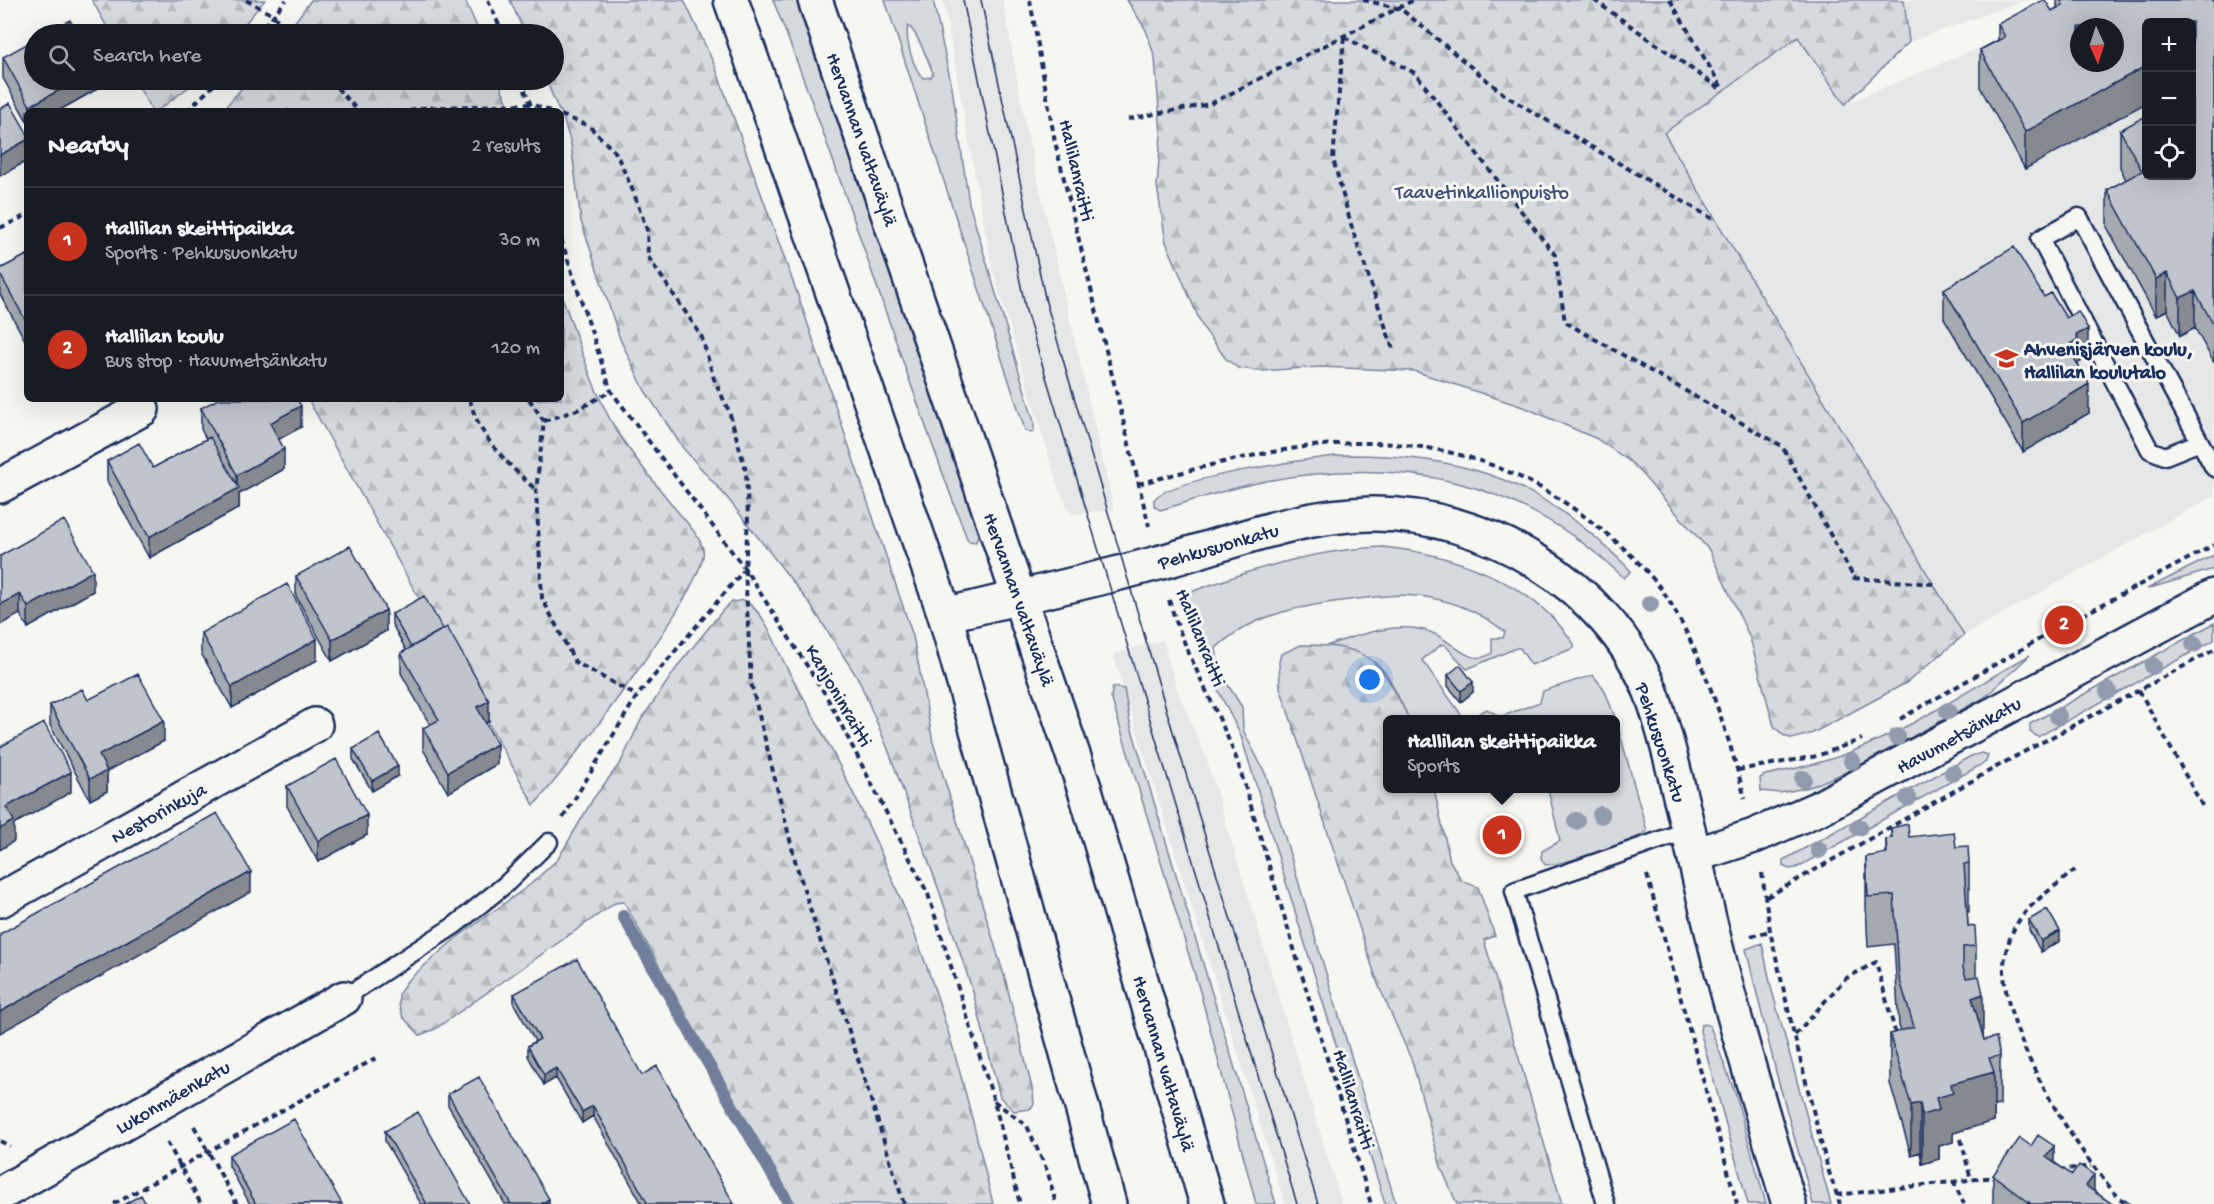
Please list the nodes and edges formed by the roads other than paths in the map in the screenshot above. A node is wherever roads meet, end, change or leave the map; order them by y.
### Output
1 (731, 0) edge
2 (815, 0) edge
3 (142, 409) dead end
4 (2200, 442) junction
5 (2214, 468) edge
6 (0, 486) edge
7 (2214, 596) edge
8 (1020, 597) junction
9 (945, 615) junction
10 (315, 725) dead end
11 (549, 842) road end
12 (1692, 843) junction
13 (0, 900) edge
14 (345, 998) joint
15 (0, 1194) edge
16 (1109, 1204) edge
17 (1207, 1204) edge
18 (1606, 1204) edge
19 (1789, 1204) edge

1 - 9 main road
2 - 8 main road, Hervannan valtaväylä
3 - 6 main road
4 - 4 lane
4 - 5 lane
7 - 12 main road, Havumetsänkatu
8 - 9 main road, Pehkusuonkatu
8 - 12 main road, Pehkusuonkatu
8 - 17 main road, Hervannan valtaväylä
9 - 16 main road
10 - 13 main road, Nestorinkuja
11 - 14 lane
12 - 18 lane
12 - 19 main road, Pehkusuonkatu
14 - 15 main road, Lukonmäenkatu

